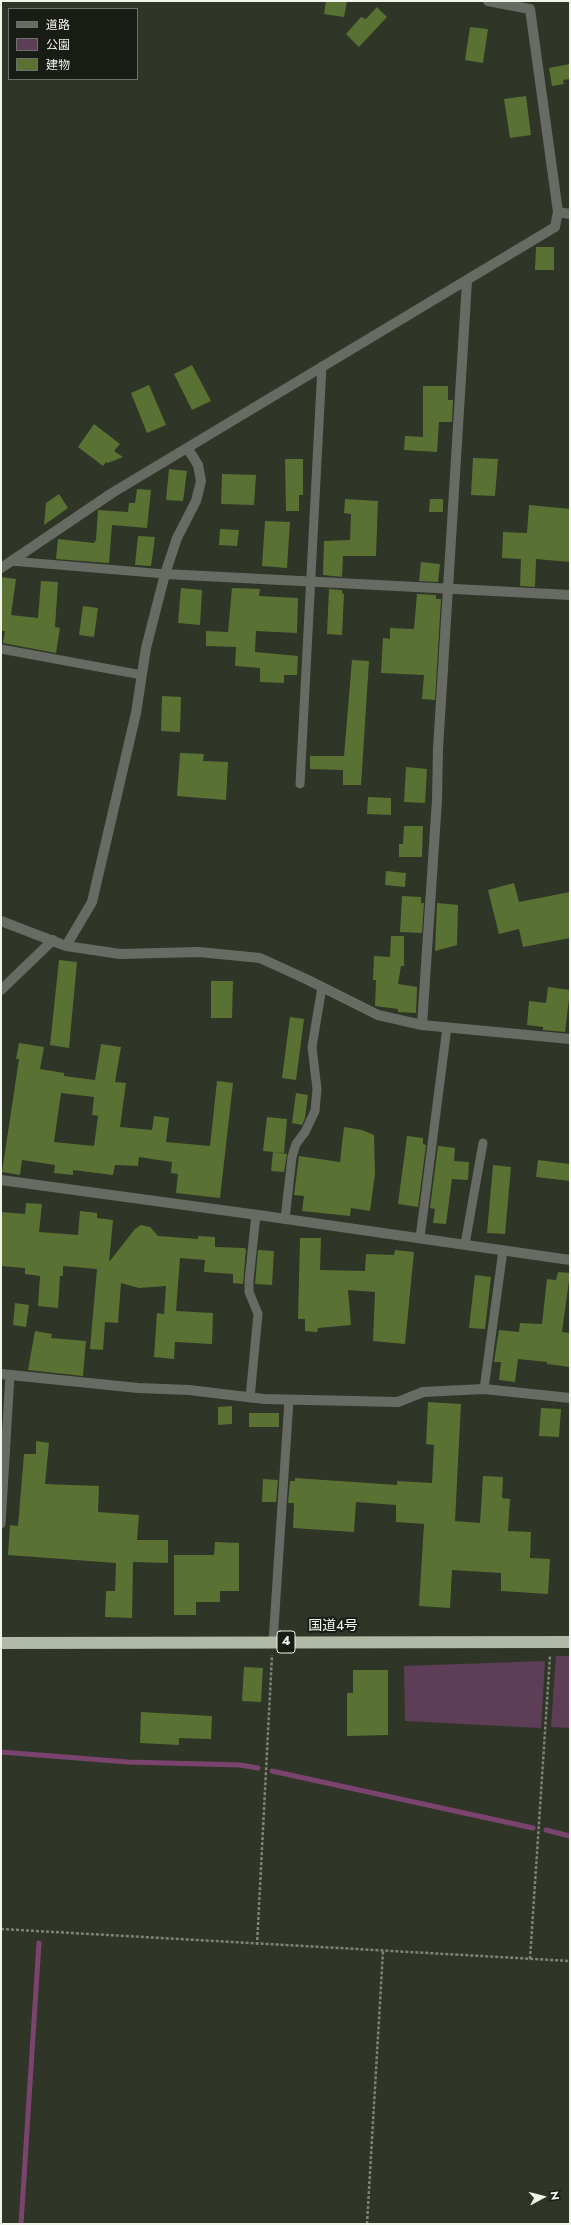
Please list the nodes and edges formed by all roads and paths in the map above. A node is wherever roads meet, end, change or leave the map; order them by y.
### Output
1 (488, 1) edge
2 (530, 5) edge
3 (558, 212) junction
4 (570, 214) edge
5 (467, 281) junction
6 (322, 366) junction
7 (188, 448) junction
8 (11, 561) junction
9 (1, 568) edge
10 (164, 574) junction
11 (312, 581) junction
12 (448, 590) junction
13 (570, 595) edge
14 (1, 649) edge
15 (142, 675) junction
16 (300, 784) dead end
17 (1, 921) edge
18 (53, 940) junction
19 (66, 946) junction
20 (322, 987) junction
21 (1, 990) edge
22 (422, 1025) junction
23 (447, 1027) junction
24 (570, 1039) edge
25 (483, 1143) dead end
26 (1, 1180) edge
27 (256, 1214) junction
28 (285, 1218) junction
29 (420, 1238) junction
30 (464, 1244) junction
31 (503, 1250) junction
32 (570, 1260) edge
33 (6, 1374) edge
34 (484, 1389) junction
35 (250, 1398) junction
36 (570, 1398) edge
37 (289, 1400) junction
38 (1, 1524) edge
39 (273, 1642) junction
40 (551, 1642) junction
41 (570, 1642) edge
42 (1, 1643) edge
43 (1, 1929) edge
44 (257, 1945) junction
45 (383, 1951) junction
46 (530, 1959) junction
47 (570, 1961) edge
48 (367, 2224) edge

1 - 2 street
2 - 3 street
3 - 4 street
3 - 5 street
5 - 6 street
5 - 12 street
6 - 7 street
6 - 11 lane
7 - 8 street
7 - 10 street
8 - 9 street
8 - 10 lane
10 - 11 street
10 - 15 street
11 - 12 street
11 - 16 lane
12 - 13 street
12 - 22 street
14 - 15 lane
15 - 19 street
17 - 18 street
18 - 19 street
18 - 21 street
19 - 20 street
20 - 22 street
20 - 28 lane
22 - 23 street
23 - 24 street
23 - 29 lane
25 - 30 lane
26 - 27 street
27 - 28 street
27 - 35 lane
28 - 29 street
29 - 30 street
30 - 31 street
31 - 32 street
31 - 34 lane
33 - 35 street
33 - 38 lane
34 - 36 street
34 - 37 street
35 - 37 street
37 - 39 lane
39 - 40 highway, 国道4号 / 4
39 - 42 highway, 国道4号 / 4
39 - 44 path
40 - 41 highway, 国道4号 / 4
40 - 46 path
43 - 44 path
44 - 45 path
45 - 46 path
45 - 48 path
46 - 47 path

